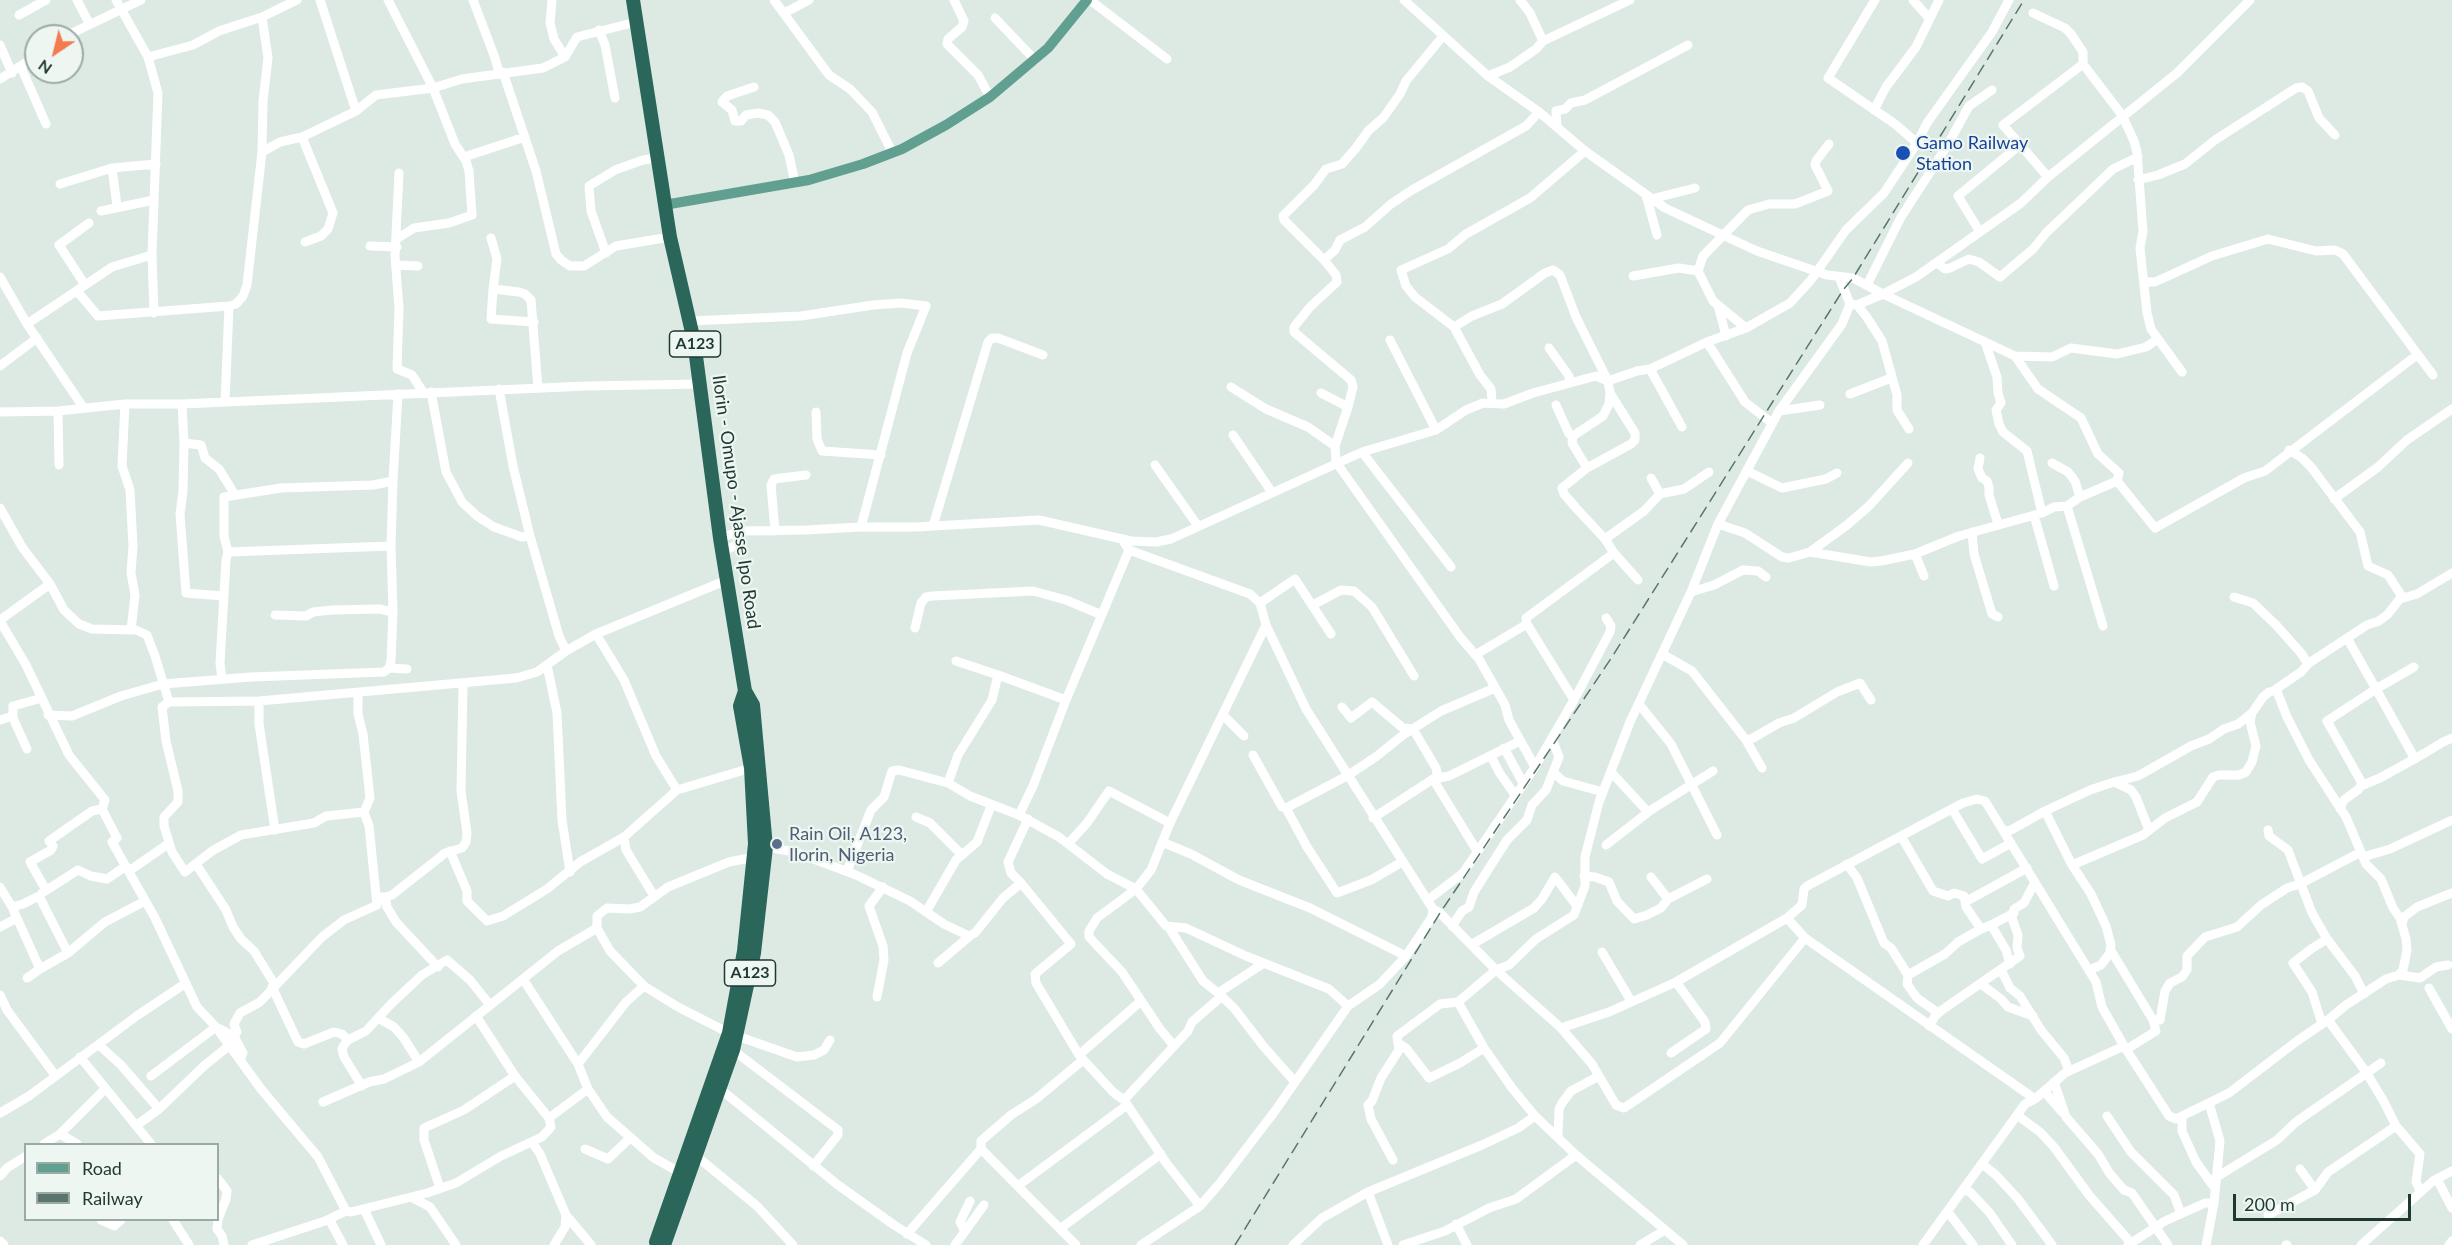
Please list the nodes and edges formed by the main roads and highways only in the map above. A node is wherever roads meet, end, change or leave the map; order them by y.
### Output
1 (633, 0) edge
2 (1088, 0) edge
3 (664, 205) junction
4 (745, 691) junction
5 (733, 1034) junction
6 (655, 1245) edge
7 (664, 1245) edge

1 - 3 highway, Ilorin - Omupo - Ajasse Ipo Road / A123
2 - 3 main road
3 - 4 highway, Ilorin - Omupo - Ajasse Ipo Road / A123
4 - 5 highway, Ilorin - Omupo - Ajasse Ipo Road / A123
4 - 5 highway, Ilorin - Omupo - Ajasse Ipo Road / A123
5 - 6 highway, Ilorin - Omupo - Ajasse Ipo Road / A123
5 - 7 highway, Ilorin - Omupo - Ajasse Ipo Road / A123

